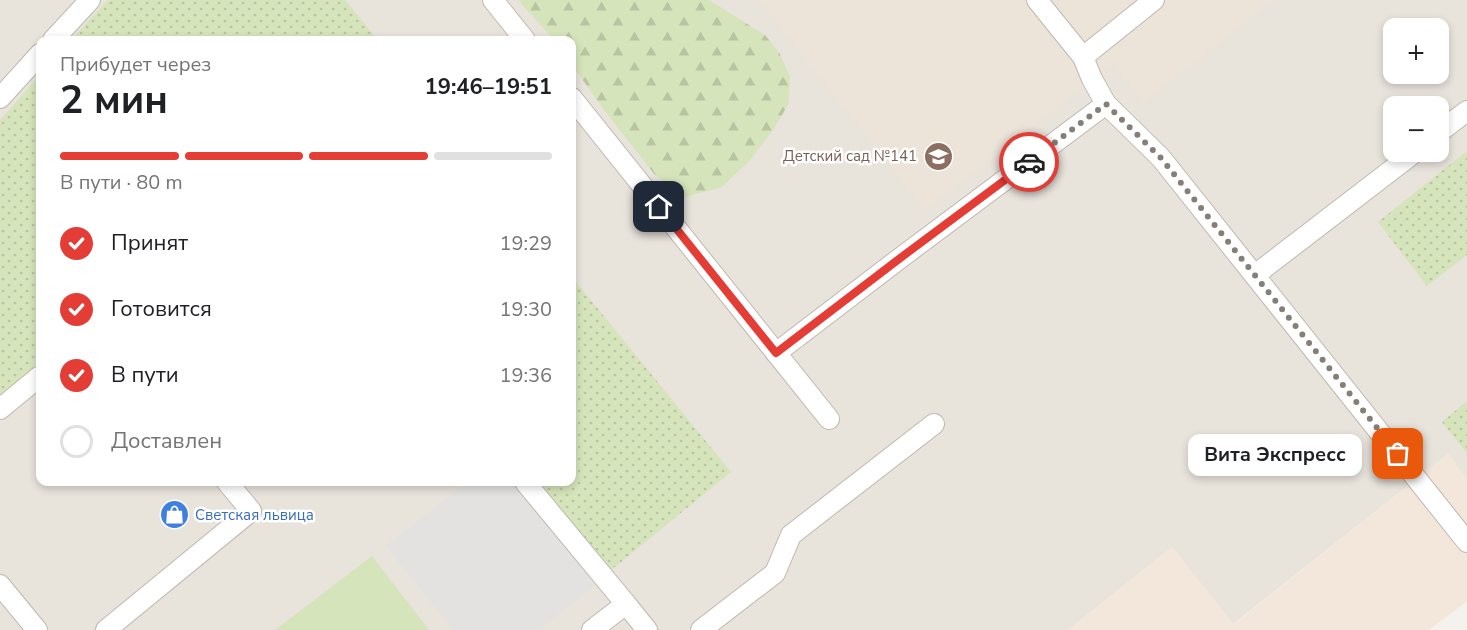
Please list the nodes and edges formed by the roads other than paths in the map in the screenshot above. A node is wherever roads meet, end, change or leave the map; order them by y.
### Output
1 (90, 0) edge
2 (493, 0) edge
3 (1037, 0) edge
4 (1154, 0) edge
5 (57, 36) edge
6 (522, 36) edge
7 (1083, 57) junction
8 (36, 58) edge
9 (0, 98) edge
10 (576, 103) edge
11 (1106, 104) junction
12 (1467, 111) edge
13 (1449, 125) edge
14 (1402, 162) edge
15 (1255, 275) junction
16 (776, 353) junction
17 (36, 379) edge
18 (0, 409) edge
19 (829, 419) dead end
20 (934, 424) dead end
21 (230, 486) edge
22 (528, 486) edge
23 (1467, 542) edge
24 (0, 585) edge
25 (626, 604) junction
26 (37, 630) edge
27 (106, 630) edge
28 (592, 630) edge
29 (647, 630) edge
30 (702, 630) edge

1 - 5 lane
2 - 6 lane
3 - 7 lane
4 - 7 lane
7 - 11 lane
8 - 9 lane
10 - 16 lane
11 - 15 lane
11 - 16 lane
12 - 13 lane
14 - 15 lane
15 - 23 lane
16 - 19 lane
17 - 18 lane
20 - 30 lane
21 - 27 lane
22 - 25 lane
24 - 26 lane
25 - 28 lane
25 - 29 lane

